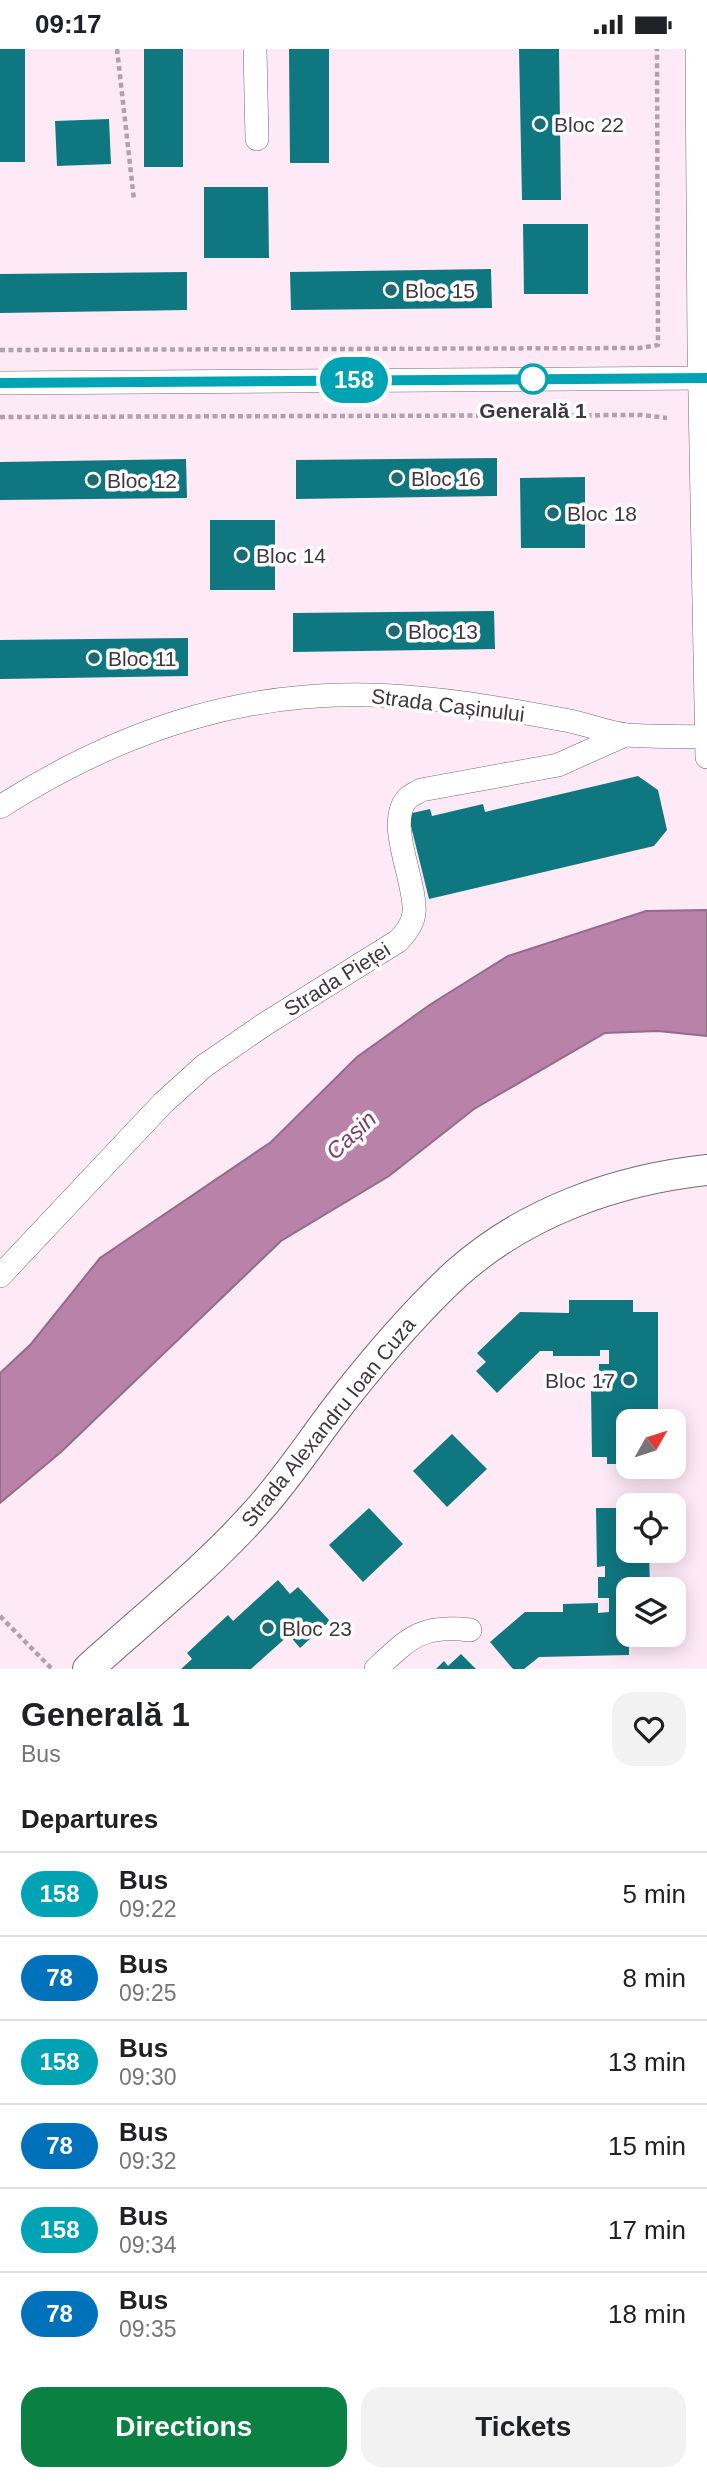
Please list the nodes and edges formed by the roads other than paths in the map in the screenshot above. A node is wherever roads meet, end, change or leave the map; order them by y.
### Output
1 (255, 49) edge
2 (697, 49) edge
3 (257, 139) dead end
4 (704, 378) edge
5 (0, 383) edge
6 (625, 735) junction
7 (707, 737) edge
8 (707, 757) edge
9 (0, 807) edge
10 (707, 1170) edge
11 (0, 1276) edge
12 (470, 1630) dead end
13 (88, 1669) edge
14 (376, 1669) edge

1 - 3 street
2 - 4 street
4 - 5 street
4 - 7 street
6 - 7 street, Strada Cașinului
6 - 9 street, Strada Cașinului
6 - 11 street, Strada Pieței
7 - 8 street
10 - 13 main road, Strada Alexandru Ioan Cuza
12 - 14 street

